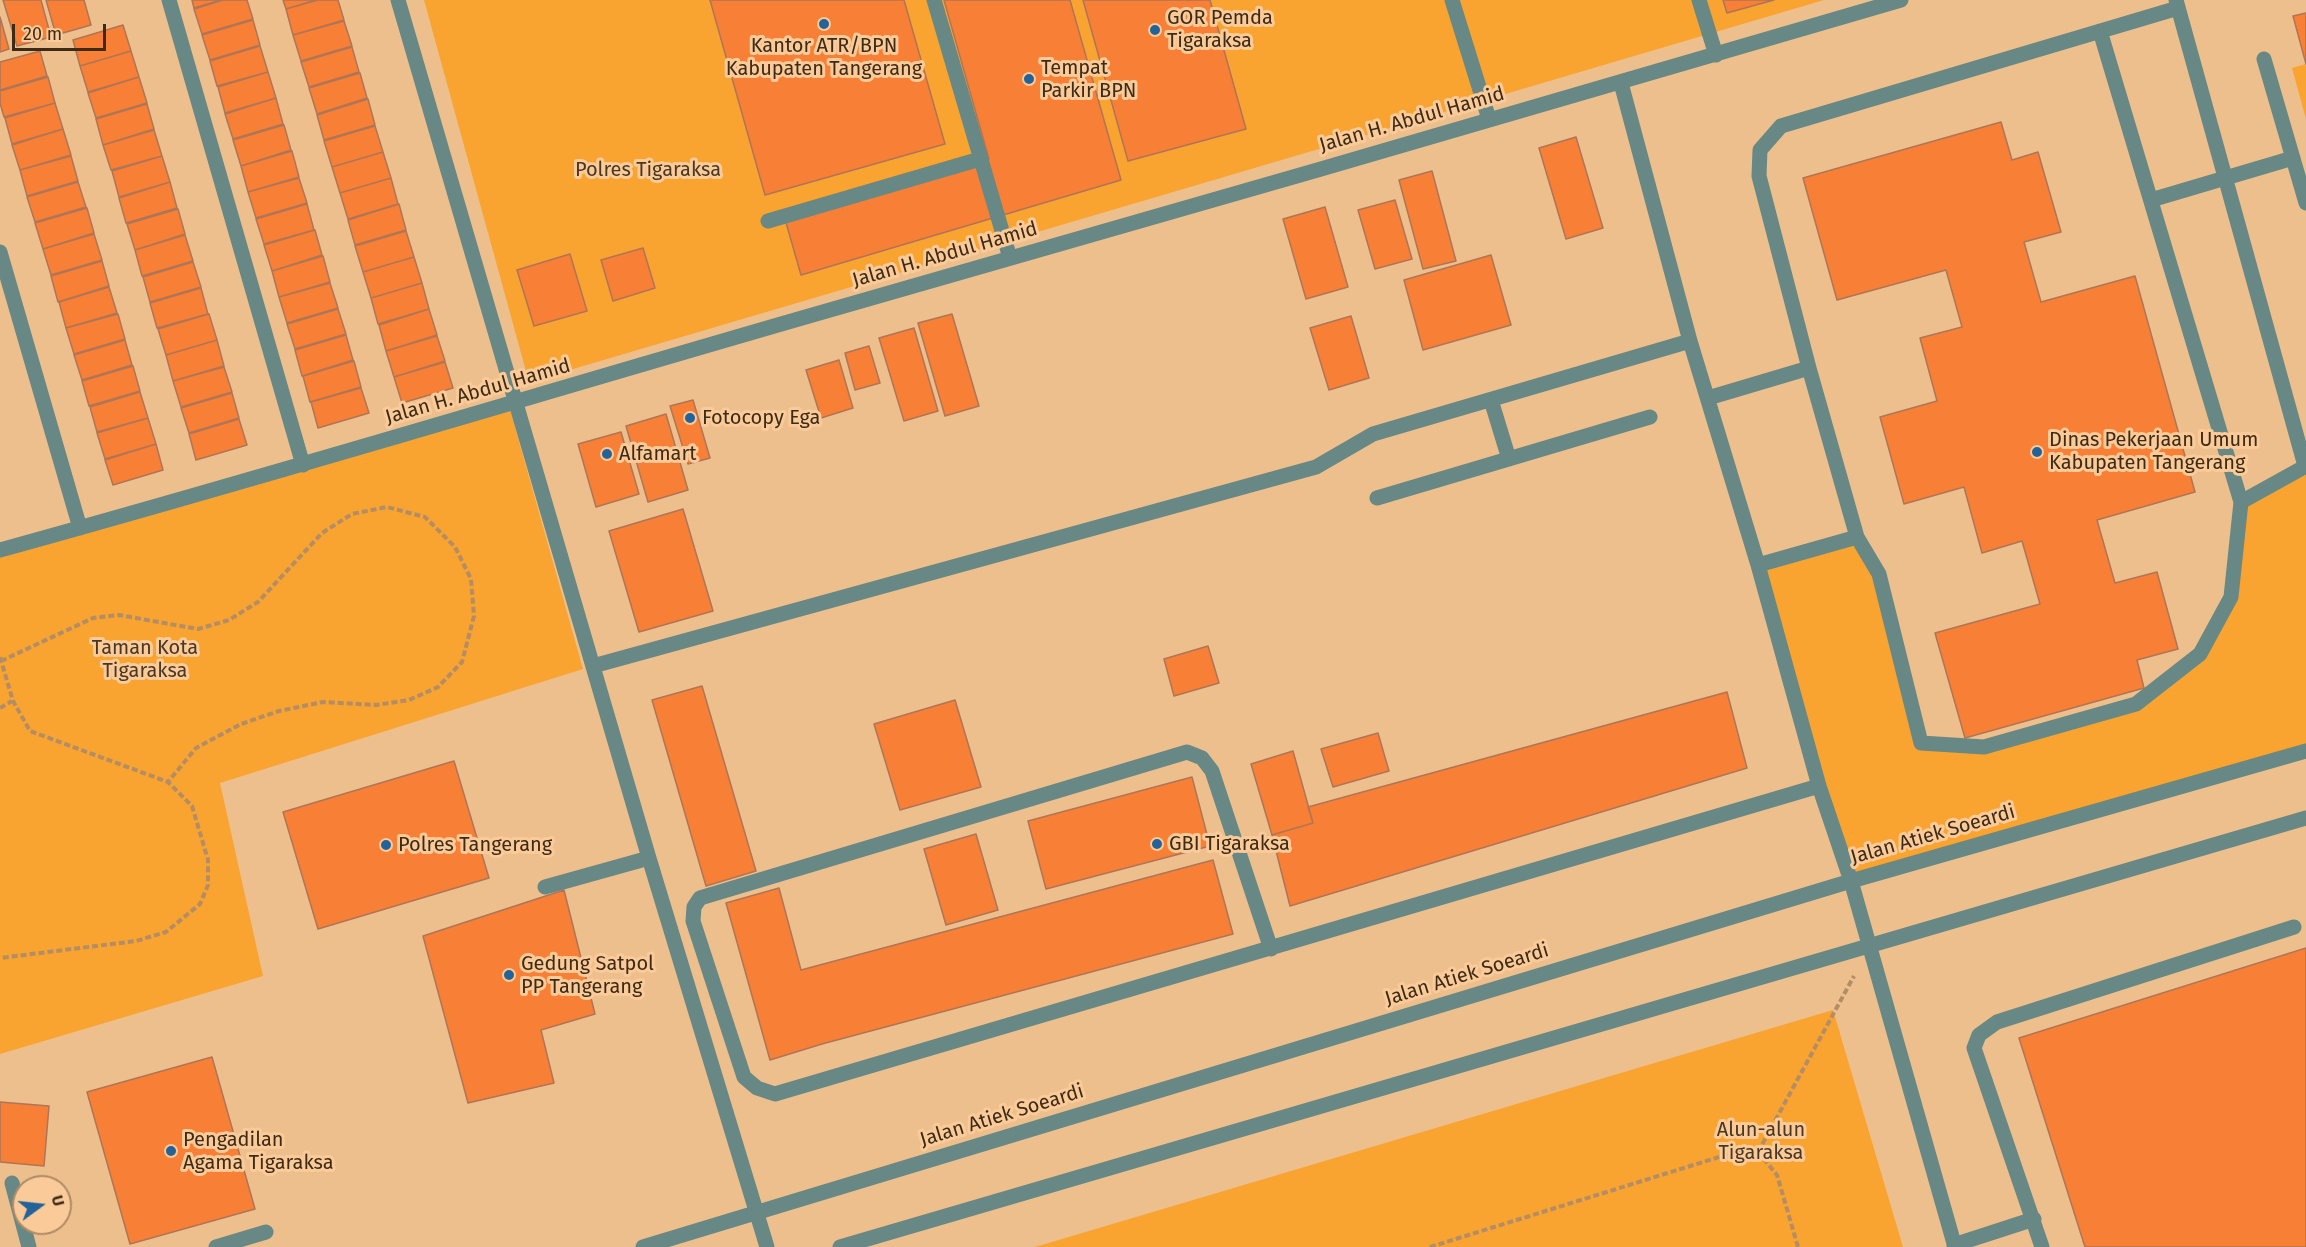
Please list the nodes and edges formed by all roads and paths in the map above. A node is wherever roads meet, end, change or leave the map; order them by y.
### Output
1 (169, 0) edge
2 (398, 0) edge
3 (934, 0) edge
4 (1452, 0) edge
5 (1699, 0) edge
6 (1901, 0) edge
7 (2177, 4) edge
8 (2100, 31) junction
9 (1716, 55) junction
10 (2264, 59) dead end
11 (1621, 83) junction
12 (1489, 119) junction
13 (2293, 158) junction
14 (980, 159) junction
15 (2225, 178) junction
16 (2151, 200) junction
17 (2306, 203) edge
18 (768, 221) dead end
19 (0, 252) edge
20 (1010, 258) junction
21 (1690, 341) junction
22 (1809, 368) junction
23 (1708, 398) junction
24 (1491, 400) junction
25 (515, 403) junction
26 (1650, 417) dead end
27 (1509, 459) junction
28 (303, 465) junction
29 (2306, 466) edge
30 (1377, 498) dead end
31 (2241, 502) junction
32 (80, 528) junction
33 (1857, 537) junction
34 (0, 550) edge
35 (1758, 565) junction
36 (0, 659) edge
37 (593, 666) junction
38 (13, 701) junction
39 (0, 708) edge
40 (2306, 751) edge
41 (168, 782) junction
42 (1819, 786) junction
43 (2306, 818) edge
44 (649, 858) junction
45 (1851, 881) junction
46 (546, 887) dead end
47 (2294, 927) dead end
48 (1870, 946) junction
49 (1271, 949) junction
50 (0, 958) edge
51 (1758, 1152) junction
52 (756, 1212) junction
53 (2034, 1219) junction
54 (266, 1232) dead end
55 (1955, 1246) edge
56 (216, 1247) edge
57 (643, 1247) edge
58 (767, 1247) edge
59 (840, 1247) edge
60 (1430, 1247) edge
61 (1798, 1247) edge
62 (2042, 1247) edge

1 - 28 street
2 - 25 street
3 - 14 street
4 - 12 street
5 - 9 street
6 - 9 street, Jalan H. Abdul Hamid
7 - 8 street
7 - 15 street
8 - 16 street
8 - 22 street
9 - 11 street, Jalan H. Abdul Hamid
10 - 13 street
11 - 12 street, Jalan H. Abdul Hamid
11 - 21 street
12 - 20 street, Jalan H. Abdul Hamid
13 - 15 street
13 - 17 street
14 - 18 street
14 - 20 street
15 - 16 street
15 - 29 street
16 - 31 street
19 - 32 street
20 - 25 street, Jalan H. Abdul Hamid
21 - 23 street
21 - 24 street
22 - 23 street
22 - 33 street
23 - 35 street
24 - 27 street
24 - 37 street
25 - 28 street, Jalan H. Abdul Hamid
25 - 37 street
26 - 27 street
27 - 30 street
28 - 32 street, Jalan H. Abdul Hamid
29 - 31 street
31 - 33 street
32 - 34 street, Jalan H. Abdul Hamid
33 - 35 street
35 - 42 street
36 - 38 path
36 - 41 path
37 - 44 street
38 - 39 path
38 - 41 path
40 - 45 street, Jalan Atiek Soeardi
41 - 50 path
42 - 45 street
42 - 49 street
43 - 48 street
44 - 46 street
44 - 52 street
45 - 48 street
45 - 52 street, Jalan Atiek Soeardi
47 - 53 street
48 - 51 path
48 - 55 street
48 - 59 street
49 - 49 street
51 - 60 path
51 - 61 path
52 - 57 street, Jalan Atiek Soeardi
52 - 58 street
53 - 55 street
53 - 62 street
54 - 56 street

